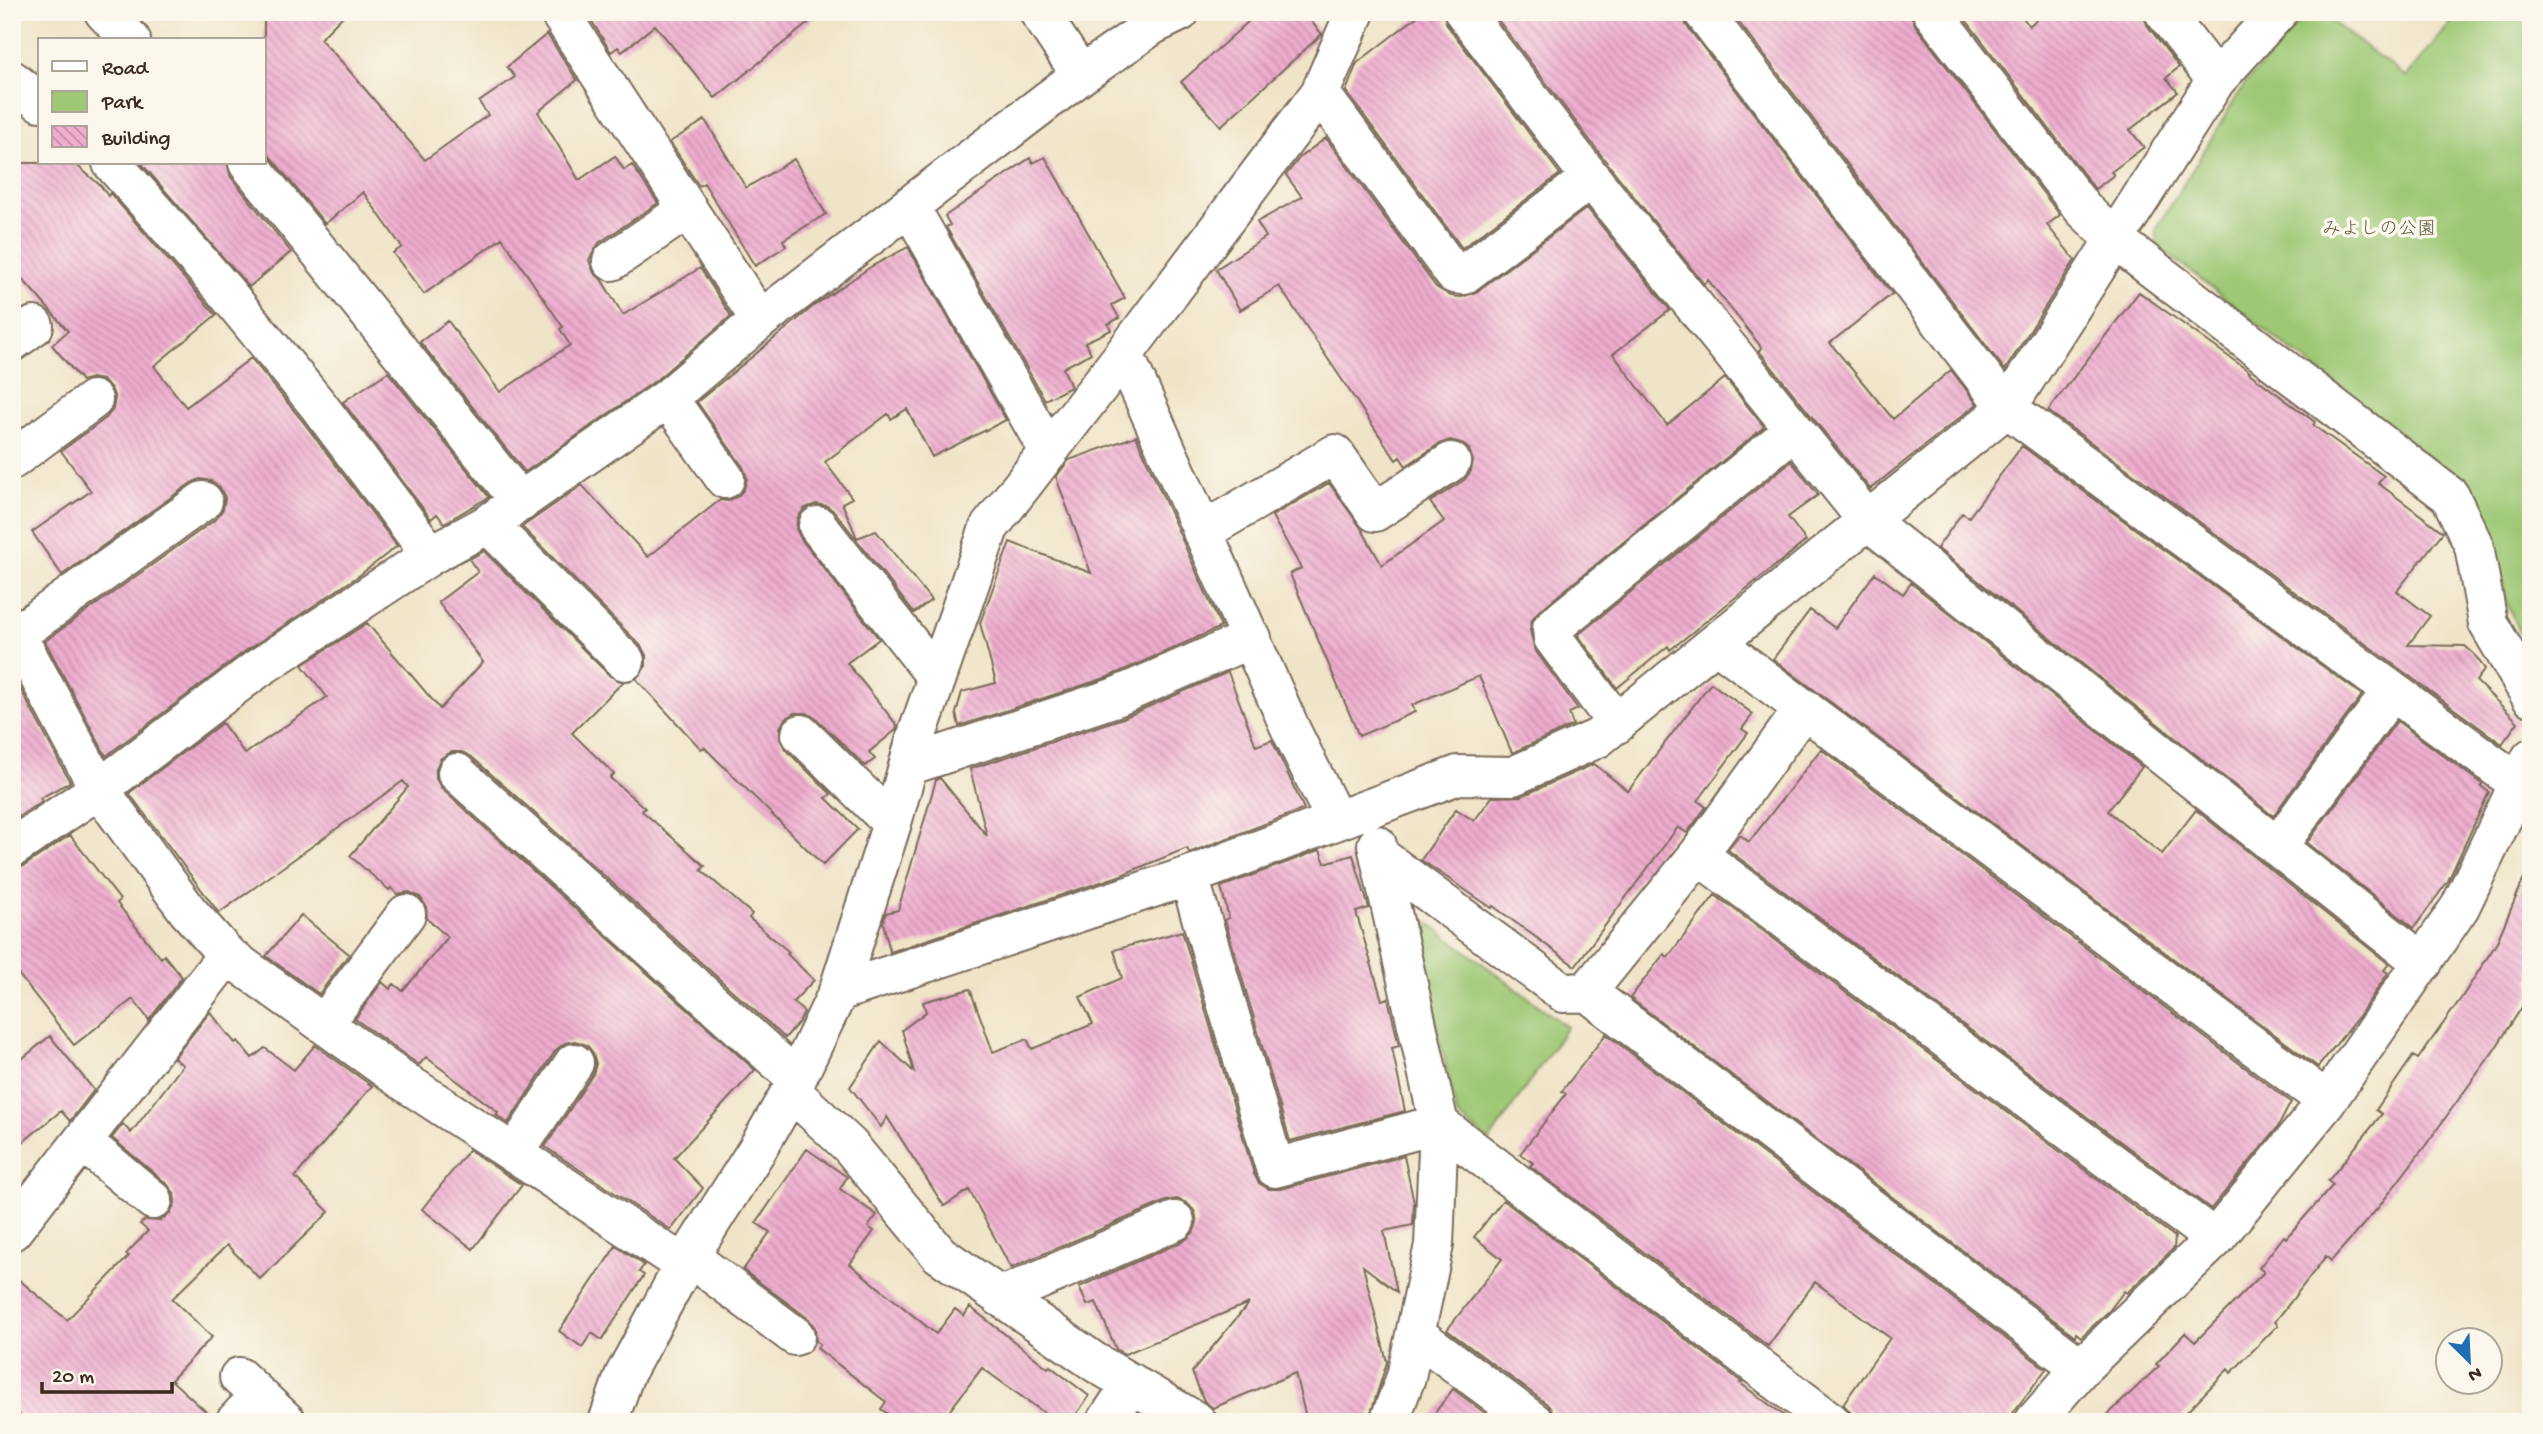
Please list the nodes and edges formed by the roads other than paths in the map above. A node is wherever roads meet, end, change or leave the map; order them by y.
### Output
1 (104, 12) edge
2 (559, 12) edge
3 (1039, 12) edge
4 (1180, 12) edge
5 (1355, 12) edge
6 (1464, 12) edge
7 (1703, 12) edge
8 (1932, 12) edge
9 (2164, 12) edge
10 (2278, 12) edge
11 (129, 38) edge
12 (1081, 75) junction
13 (12, 80) edge
14 (2216, 80) junction
15 (1320, 93) junction
16 (38, 100) edge
17 (114, 164) edge
18 (249, 164) edge
19 (1591, 178) junction
20 (911, 207) junction
21 (688, 209) junction
22 (2114, 239) junction
23 (612, 261) dead end
24 (760, 320) junction
25 (1124, 354) junction
26 (668, 398) junction
27 (93, 400) dead end
28 (2007, 408) junction
29 (1794, 431) junction
30 (1049, 452) junction
31 (12, 460) edge
32 (1451, 462) dead end
33 (725, 479) dead end
34 (203, 502) dead end
35 (521, 502) junction
36 (1867, 520) junction
37 (488, 524) junction
38 (818, 526) dead end
39 (1202, 531) junction
40 (431, 555) junction
41 (15, 630) edge
42 (1252, 638) junction
43 (1716, 643) junction
44 (625, 661) dead end
45 (937, 678) junction
46 (2392, 691) junction
47 (2531, 697) edge
48 (1804, 708) junction
49 (1617, 724) junction
50 (801, 734) dead end
51 (908, 766) junction
52 (2525, 771) edge
53 (457, 773) dead end
54 (99, 789) junction
55 (1352, 815) junction
56 (892, 822) junction
57 (2277, 847) junction
58 (12, 848) edge
59 (1698, 855) junction
60 (1381, 857) junction
61 (1189, 876) junction
62 (406, 914) dead end
63 (228, 955) junction
64 (2423, 963) junction
65 (838, 992) junction
66 (1587, 992) junction
67 (325, 1023) junction
68 (574, 1063) dead end
69 (794, 1084) junction
70 (2327, 1101) junction
71 (1439, 1124) junction
72 (83, 1142) junction
73 (514, 1154) junction
74 (153, 1200) dead end
75 (1175, 1221) dead end
76 (12, 1231) edge
77 (2215, 1239) junction
78 (687, 1261) junction
79 (1000, 1297) junction
80 (1416, 1335) junction
81 (795, 1336) dead end
82 (2081, 1368) junction
83 (1132, 1384) junction
84 (245, 1398) edge
85 (287, 1422) edge
86 (608, 1422) edge
87 (1106, 1422) edge
88 (1197, 1422) edge
89 (1389, 1422) edge
90 (1534, 1422) edge
91 (1831, 1422) edge
92 (2034, 1422) edge

1 - 11 street
2 - 21 street
3 - 12 street
4 - 12 street
5 - 15 street
6 - 19 street
7 - 28 street
8 - 22 street
9 - 14 street
10 - 14 street
12 - 20 street
13 - 16 street
14 - 22 street
15 - 19 street
15 - 25 street
17 - 40 street
18 - 35 street
19 - 29 street
20 - 24 street
20 - 30 street
21 - 23 street
21 - 24 street
22 - 28 street
22 - 47 street
24 - 26 street
25 - 30 street
25 - 39 street
26 - 33 street
26 - 35 street
27 - 31 street
28 - 36 street
28 - 46 street
29 - 36 street
29 - 49 street
30 - 45 street
32 - 39 street
34 - 41 street
35 - 37 street
36 - 43 street
36 - 57 street
37 - 40 street
37 - 44 street
38 - 45 street
39 - 42 street
40 - 54 street
41 - 54 street
42 - 51 street
42 - 55 street
43 - 48 street
43 - 49 street
45 - 51 street
46 - 52 street
46 - 57 street
48 - 59 street
48 - 70 street
49 - 55 street
50 - 56 street
51 - 56 street
52 - 64 street
53 - 69 street
54 - 58 street
54 - 63 street
55 - 60 street
55 - 61 street
56 - 65 street
57 - 64 street
59 - 66 street
59 - 77 street
60 - 66 street
60 - 71 street
61 - 65 street
61 - 71 street
62 - 67 street
63 - 67 street
63 - 72 street
64 - 70 street
65 - 69 street
66 - 82 street
67 - 73 street
68 - 73 street
69 - 78 street
69 - 79 street
70 - 77 street
71 - 80 street
71 - 91 street
72 - 74 street
72 - 76 street
73 - 78 street
75 - 79 street
77 - 82 street
78 - 81 street
78 - 86 street
79 - 83 street
80 - 89 street
80 - 90 street
82 - 92 street
83 - 87 street
83 - 88 street
84 - 85 street

